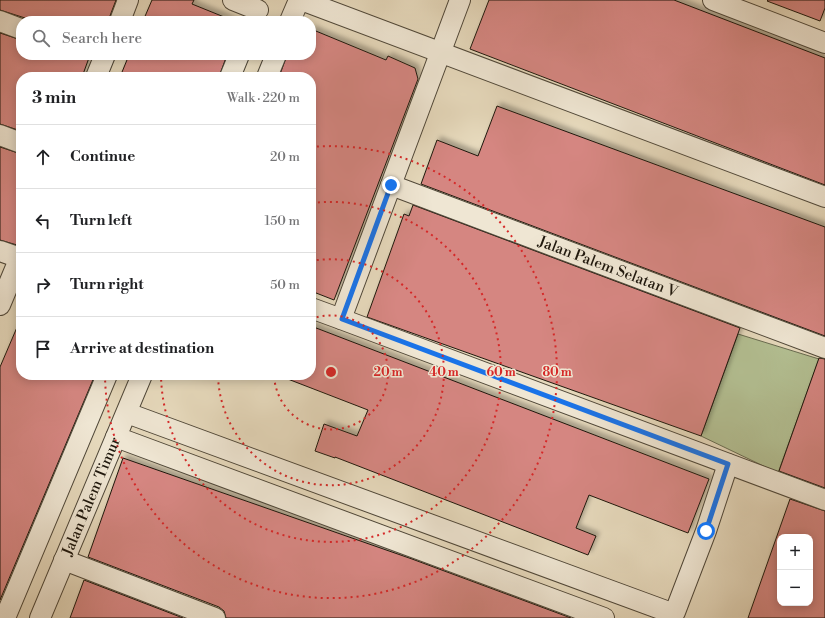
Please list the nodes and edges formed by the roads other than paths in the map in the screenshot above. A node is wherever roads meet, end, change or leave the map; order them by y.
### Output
1 (128, 0) edge
2 (233, 0) edge
3 (300, 0) edge
4 (460, 0) edge
5 (713, 0) edge
6 (258, 10) edge
7 (122, 16) edge
8 (292, 16) edge
9 (0, 21) edge
10 (16, 27) edge
11 (825, 44) edge
12 (440, 53) junction
13 (237, 60) edge
14 (274, 60) edge
15 (232, 72) edge
16 (269, 72) edge
17 (0, 135) edge
18 (16, 141) edge
19 (391, 185) junction
20 (825, 197) edge
21 (0, 251) edge
22 (16, 255) edge
23 (16, 266) edge
24 (0, 305) edge
25 (316, 310) edge
26 (342, 319) junction
27 (825, 348) edge
28 (105, 380) edge
29 (140, 380) edge
30 (127, 413) junction
31 (116, 437) junction
32 (728, 464) junction
33 (825, 500) edge
34 (64, 560) junction
35 (674, 616) edge
36 (5, 618) edge
37 (40, 618) edge
38 (215, 618) edge
39 (604, 618) edge

1 - 7 street
2 - 6 street
3 - 8 street
3 - 12 street
4 - 12 street
5 - 11 street
9 - 10 street
12 - 19 street
12 - 20 street
13 - 15 street
14 - 16 street
17 - 18 street
19 - 26 street
19 - 27 street, Jalan Palem Selatan V
21 - 22 street
23 - 24 street
25 - 26 street
26 - 32 street
28 - 36 street
29 - 30 street, Jalan Palem Timur
30 - 31 street, Jalan Palem Timur
30 - 35 street
31 - 34 street, Jalan Palem Timur
31 - 39 street
32 - 33 street
32 - 35 street
34 - 37 street, Jalan Palem Timur
34 - 38 street

